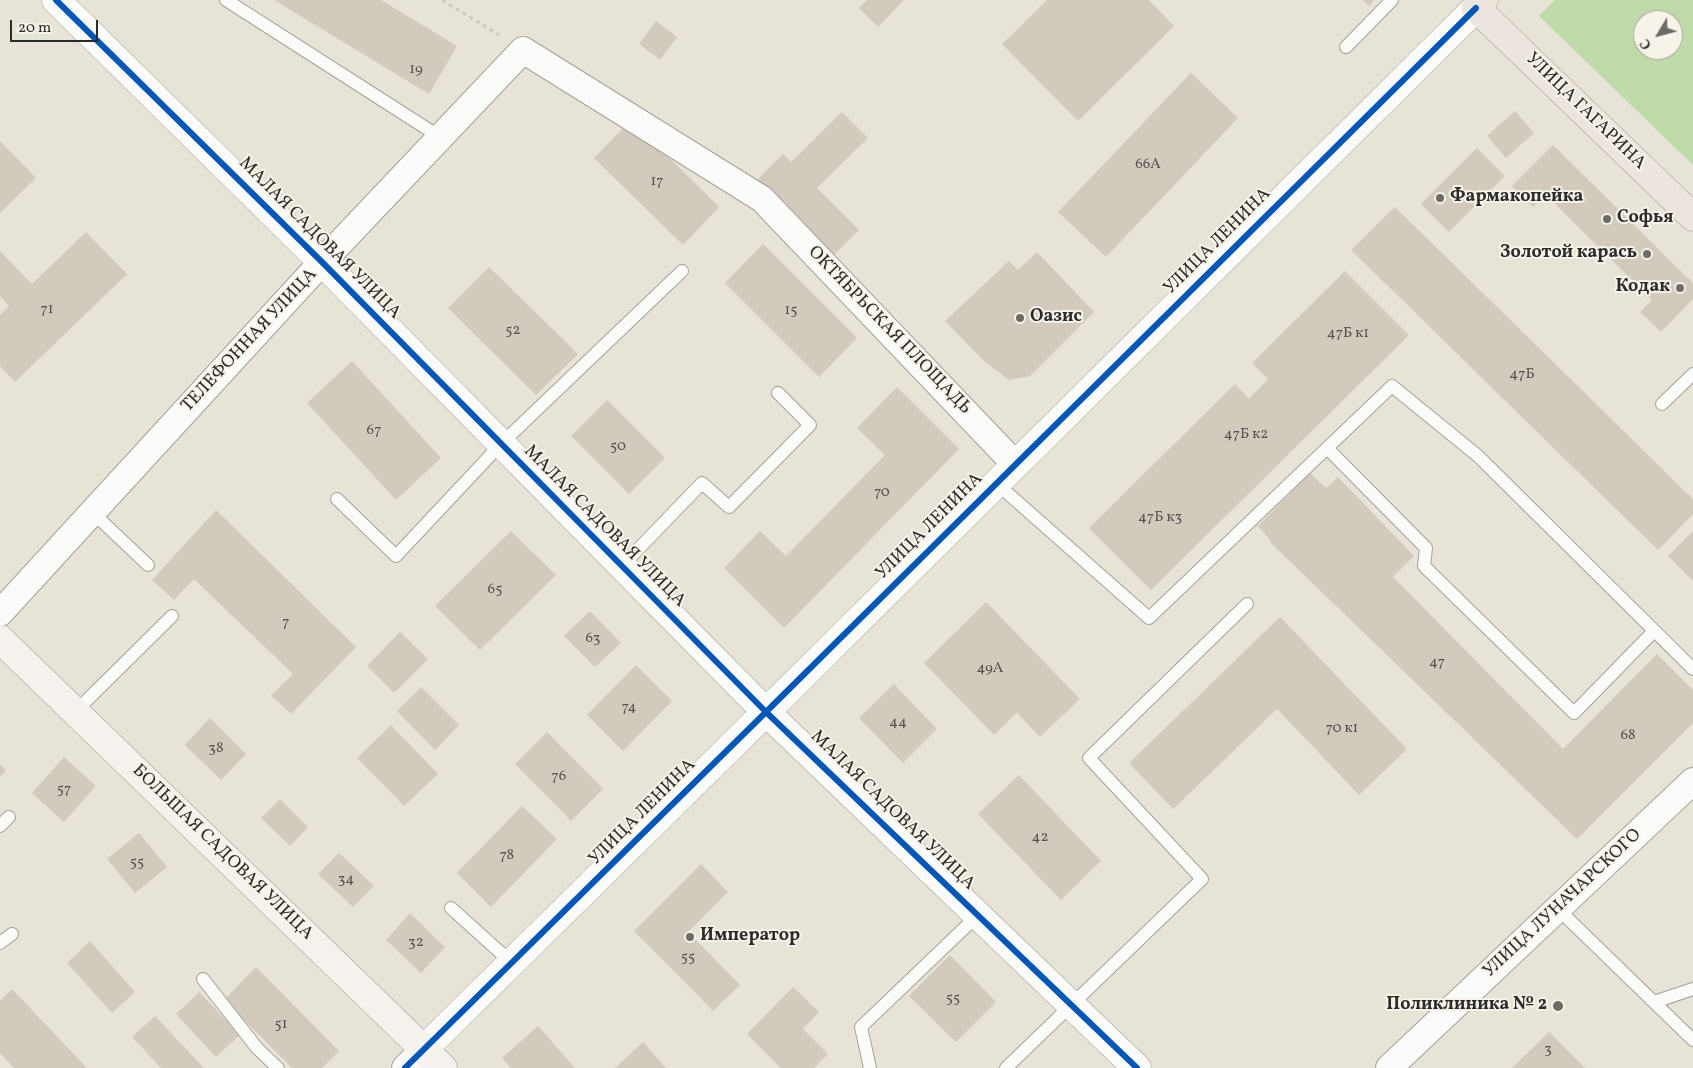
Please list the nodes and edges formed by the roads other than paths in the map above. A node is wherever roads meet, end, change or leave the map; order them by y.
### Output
1 (56, 0) edge
2 (226, 0) edge
3 (1392, 0) edge
4 (1480, 4) edge
5 (1346, 47) dead end
6 (523, 50) joint
7 (440, 137) junction
8 (1693, 217) edge
9 (322, 262) junction
10 (682, 271) dead end
11 (1693, 374) edge
12 (778, 393) dead end
13 (1662, 404) dead end
14 (501, 444) junction
15 (1327, 448) junction
16 (1006, 473) junction
17 (337, 499) dead end
18 (92, 512) junction
19 (148, 565) dead end
20 (622, 566) junction
21 (1247, 604) dead end
22 (0, 613) edge
23 (172, 616) dead end
24 (1654, 631) junction
25 (0, 639) edge
26 (1693, 669) edge
27 (76, 712) junction
28 (766, 712) junction
29 (1693, 781) edge
30 (452, 908) dead end
31 (1558, 909) junction
32 (978, 915) junction
33 (12, 934) dead end
34 (0, 943) edge
35 (512, 963) junction
36 (203, 979) dead end
37 (1693, 989) edge
38 (1654, 1002) junction
39 (1073, 1006) junction
40 (1693, 1040) edge
41 (415, 1059) edge
42 (278, 1068) edge
43 (443, 1068) edge
44 (870, 1068) edge
45 (1006, 1068) edge
46 (1137, 1068) edge
47 (1388, 1068) edge

1 - 9 street, МАЛАЯ САДОВАЯ УЛИЦА
2 - 7 lane
3 - 5 lane
4 - 8 main road, УЛИЦА ГАГАРИНА
4 - 16 street, УЛИЦА ЛЕНИНА
6 - 7 street, ТЕЛЕФОННАЯ УЛИЦА
6 - 16 street, ОКТЯБРЬСКАЯ ПЛОЩАДЬ
7 - 9 street, ТЕЛЕФОННАЯ УЛИЦА
9 - 14 street, МАЛАЯ САДОВАЯ УЛИЦА
9 - 18 street, ТЕЛЕФОННАЯ УЛИЦА
10 - 14 lane
11 - 13 lane
12 - 20 lane
14 - 17 lane
14 - 20 street, МАЛАЯ САДОВАЯ УЛИЦА
15 - 16 lane
15 - 24 lane
15 - 24 lane
16 - 28 street, УЛИЦА ЛЕНИНА
18 - 19 lane
18 - 22 street, ТЕЛЕФОННАЯ УЛИЦА
20 - 28 street, МАЛАЯ САДОВАЯ УЛИЦА
21 - 39 lane
23 - 27 lane
24 - 26 lane
25 - 27 main road, БОЛЬШАЯ САДОВАЯ УЛИЦА
27 - 41 main road, БОЛЬШАЯ САДОВАЯ УЛИЦА
28 - 32 street, МАЛАЯ САДОВАЯ УЛИЦА
28 - 35 street, УЛИЦА ЛЕНИНА
29 - 31 street, УЛИЦА ЛУНАЧАРСКОГО
30 - 35 lane
31 - 38 lane
31 - 47 street, УЛИЦА ЛУНАЧАРСКОГО
32 - 39 street, МАЛАЯ САДОВАЯ УЛИЦА
32 - 44 lane
33 - 34 lane
35 - 41 street, УЛИЦА ЛЕНИНА
36 - 42 lane
37 - 38 lane
38 - 40 lane
39 - 45 lane
39 - 46 street, МАЛАЯ САДОВАЯ УЛИЦА
41 - 43 main road, БОЛЬШАЯ САДОВАЯ УЛИЦА

